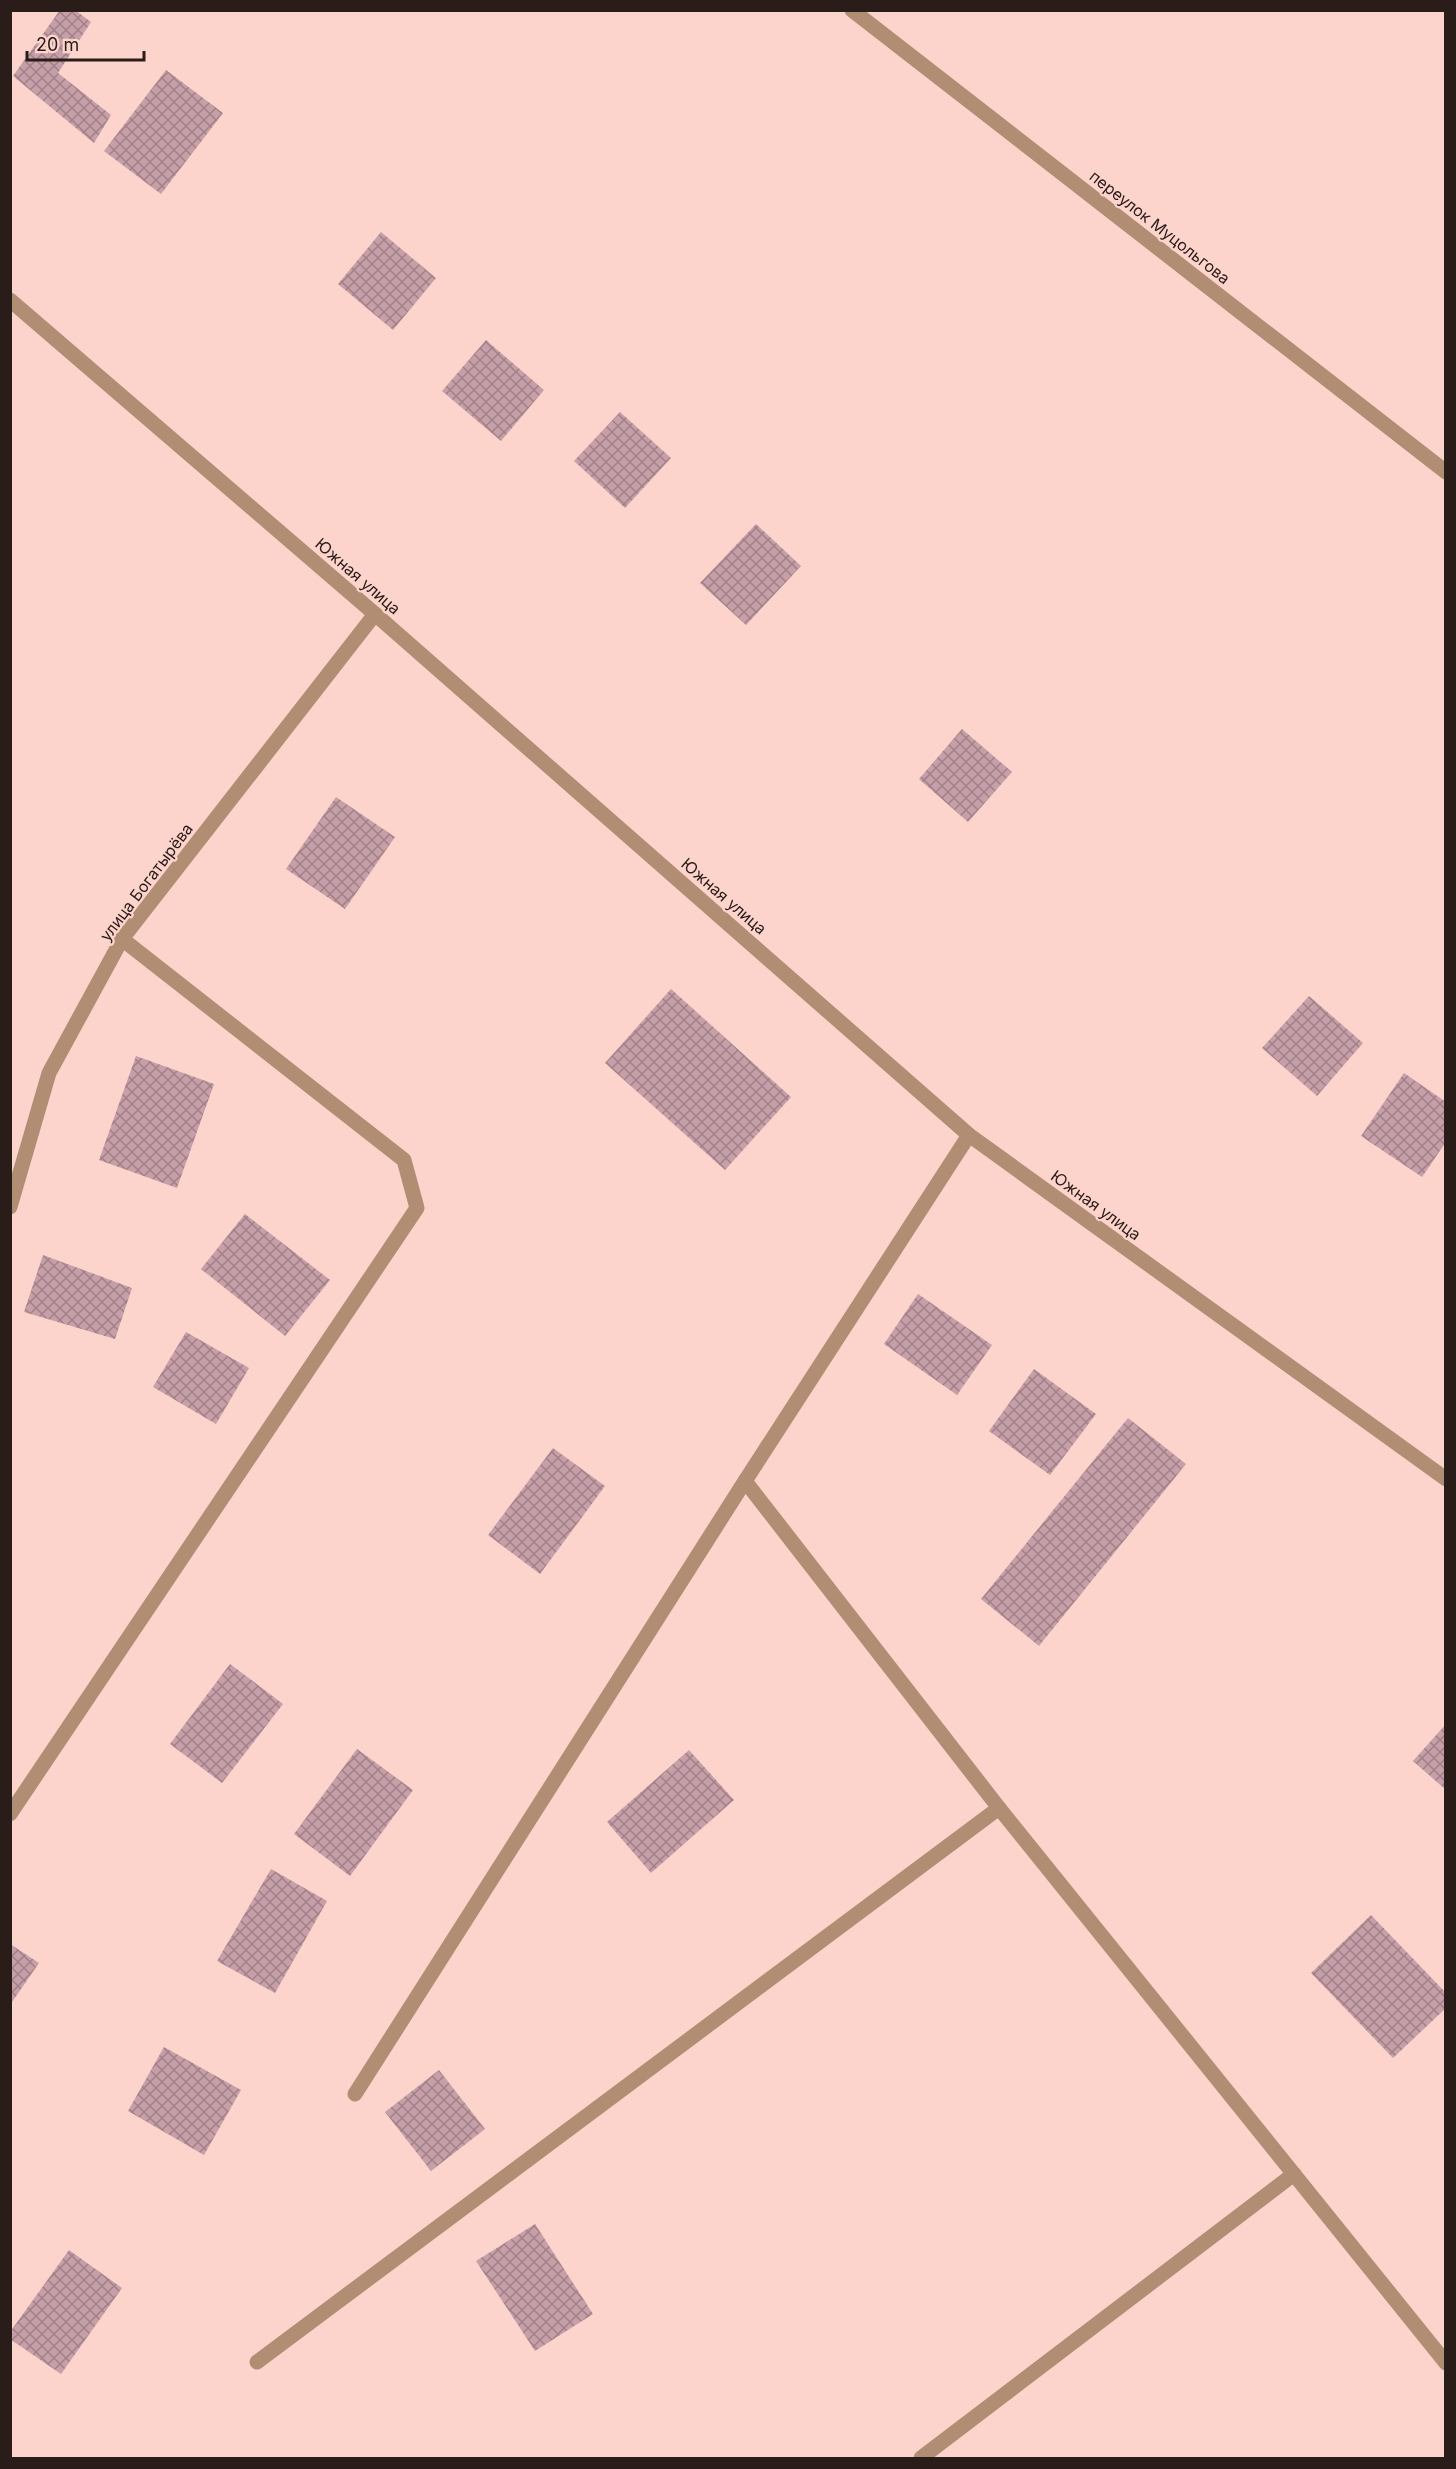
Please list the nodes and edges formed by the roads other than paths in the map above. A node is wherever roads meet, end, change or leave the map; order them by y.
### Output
1 (852, 10) edge
2 (10, 300) edge
3 (1446, 472) edge
4 (375, 614) junction
5 (122, 939) junction
6 (969, 1135) junction
7 (10, 1207) edge
8 (1446, 1479) edge
9 (745, 1481) junction
10 (999, 1808) junction
11 (10, 1814) edge
12 (355, 2094) dead end
13 (1294, 2174) junction
14 (257, 2362) dead end
15 (1446, 2363) edge
16 (921, 2458) edge

1 - 3 street, переулок Муцольгова
2 - 4 street, Южная улица
4 - 5 street, улица Богатырёва
4 - 6 street, Южная улица
5 - 7 street, улица Богатырёва
5 - 11 street
6 - 8 street, Южная улица
6 - 9 street
9 - 10 street
9 - 12 street
10 - 13 street
10 - 14 street
13 - 15 street
13 - 16 street

